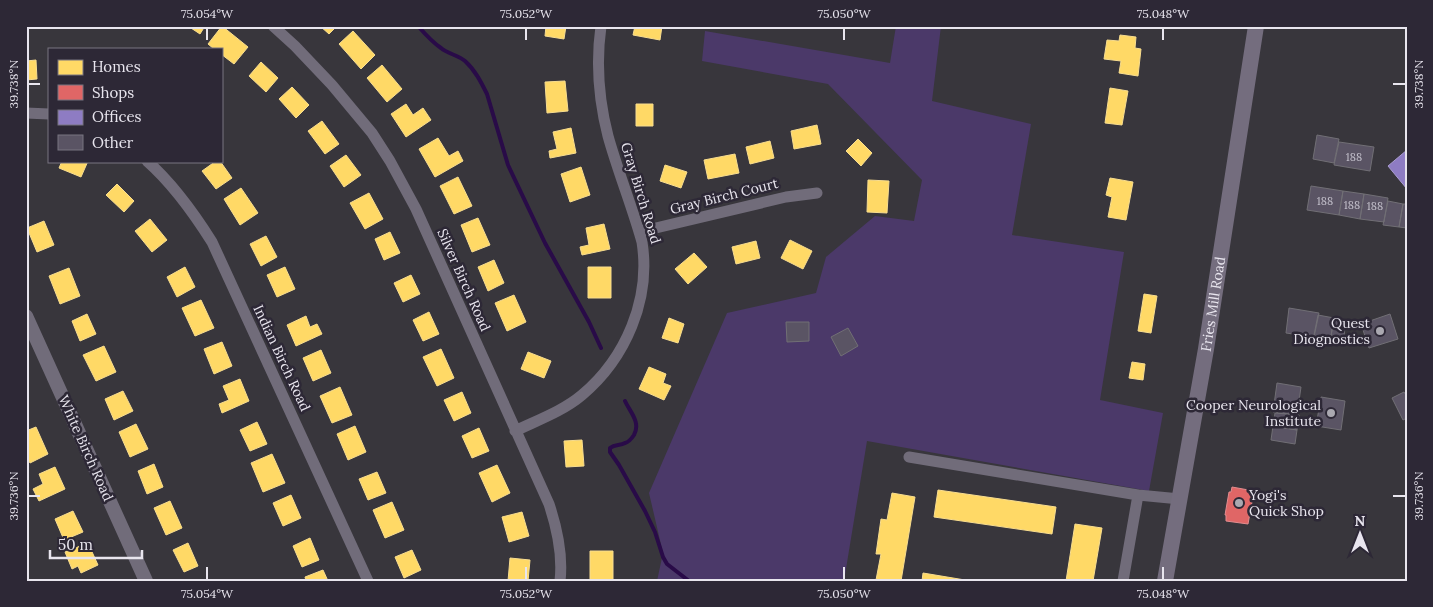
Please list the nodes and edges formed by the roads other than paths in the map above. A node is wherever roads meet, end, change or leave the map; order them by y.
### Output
1 (273, 26) edge
2 (601, 26) edge
3 (1256, 26) edge
4 (26, 113) edge
5 (48, 114) edge
6 (148, 162) edge
7 (817, 193) dead end
8 (639, 232) junction
9 (26, 316) edge
10 (515, 431) junction
11 (909, 457) dead end
12 (1138, 495) junction
13 (1180, 499) junction
14 (146, 581) edge
15 (368, 581) edge
16 (560, 581) edge
17 (1123, 581) edge
18 (1165, 581) edge

1 - 10 street, Silver Birch Road
2 - 8 street, Gray Birch Road
3 - 13 main road, Fries Mill Road
4 - 5 street
6 - 15 street, Indian Birch Road
7 - 8 street, Gray Birch Court
8 - 10 street, Gray Birch Road
9 - 14 street, White Birch Road
10 - 16 street, Silver Birch Road
11 - 12 street
12 - 13 street
12 - 17 street
13 - 18 main road, Fries Mill Road

